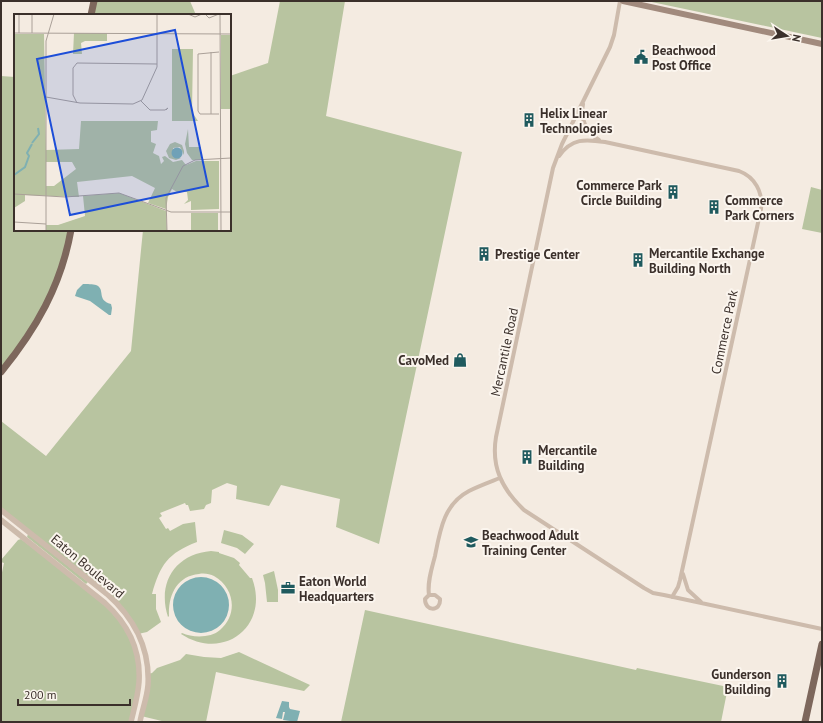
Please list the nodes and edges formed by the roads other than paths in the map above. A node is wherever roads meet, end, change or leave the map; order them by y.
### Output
1 (94, 1) edge
2 (622, 1) edge
3 (91, 14) edge
4 (822, 44) edge
5 (584, 99) junction
6 (605, 142) junction
7 (555, 161) junction
8 (71, 231) edge
9 (1, 372) edge
10 (500, 478) junction
11 (1, 510) edge
12 (1, 520) edge
13 (683, 569) junction
14 (429, 595) dead end
15 (672, 596) junction
16 (703, 603) junction
17 (822, 628) edge
18 (822, 644) edge
19 (131, 722) edge
20 (140, 722) edge
21 (805, 722) edge

1 - 3 main road
2 - 4 main road
2 - 5 street, Mercantile Road
5 - 6 street, Commerce Park
5 - 7 street, Mercantile Road
6 - 7 street, Commerce Park
6 - 13 street, Commerce Park
7 - 10 street, Mercantile Road
8 - 9 main road
10 - 14 street
10 - 15 street, Mercantile Road
11 - 20 street, Eaton Boulevard
12 - 19 street, Eaton Boulevard
13 - 15 street, Commerce Park
13 - 16 street, Commerce Park
15 - 16 street, Mercantile Road
16 - 17 street, Commerce Park
18 - 21 main road

